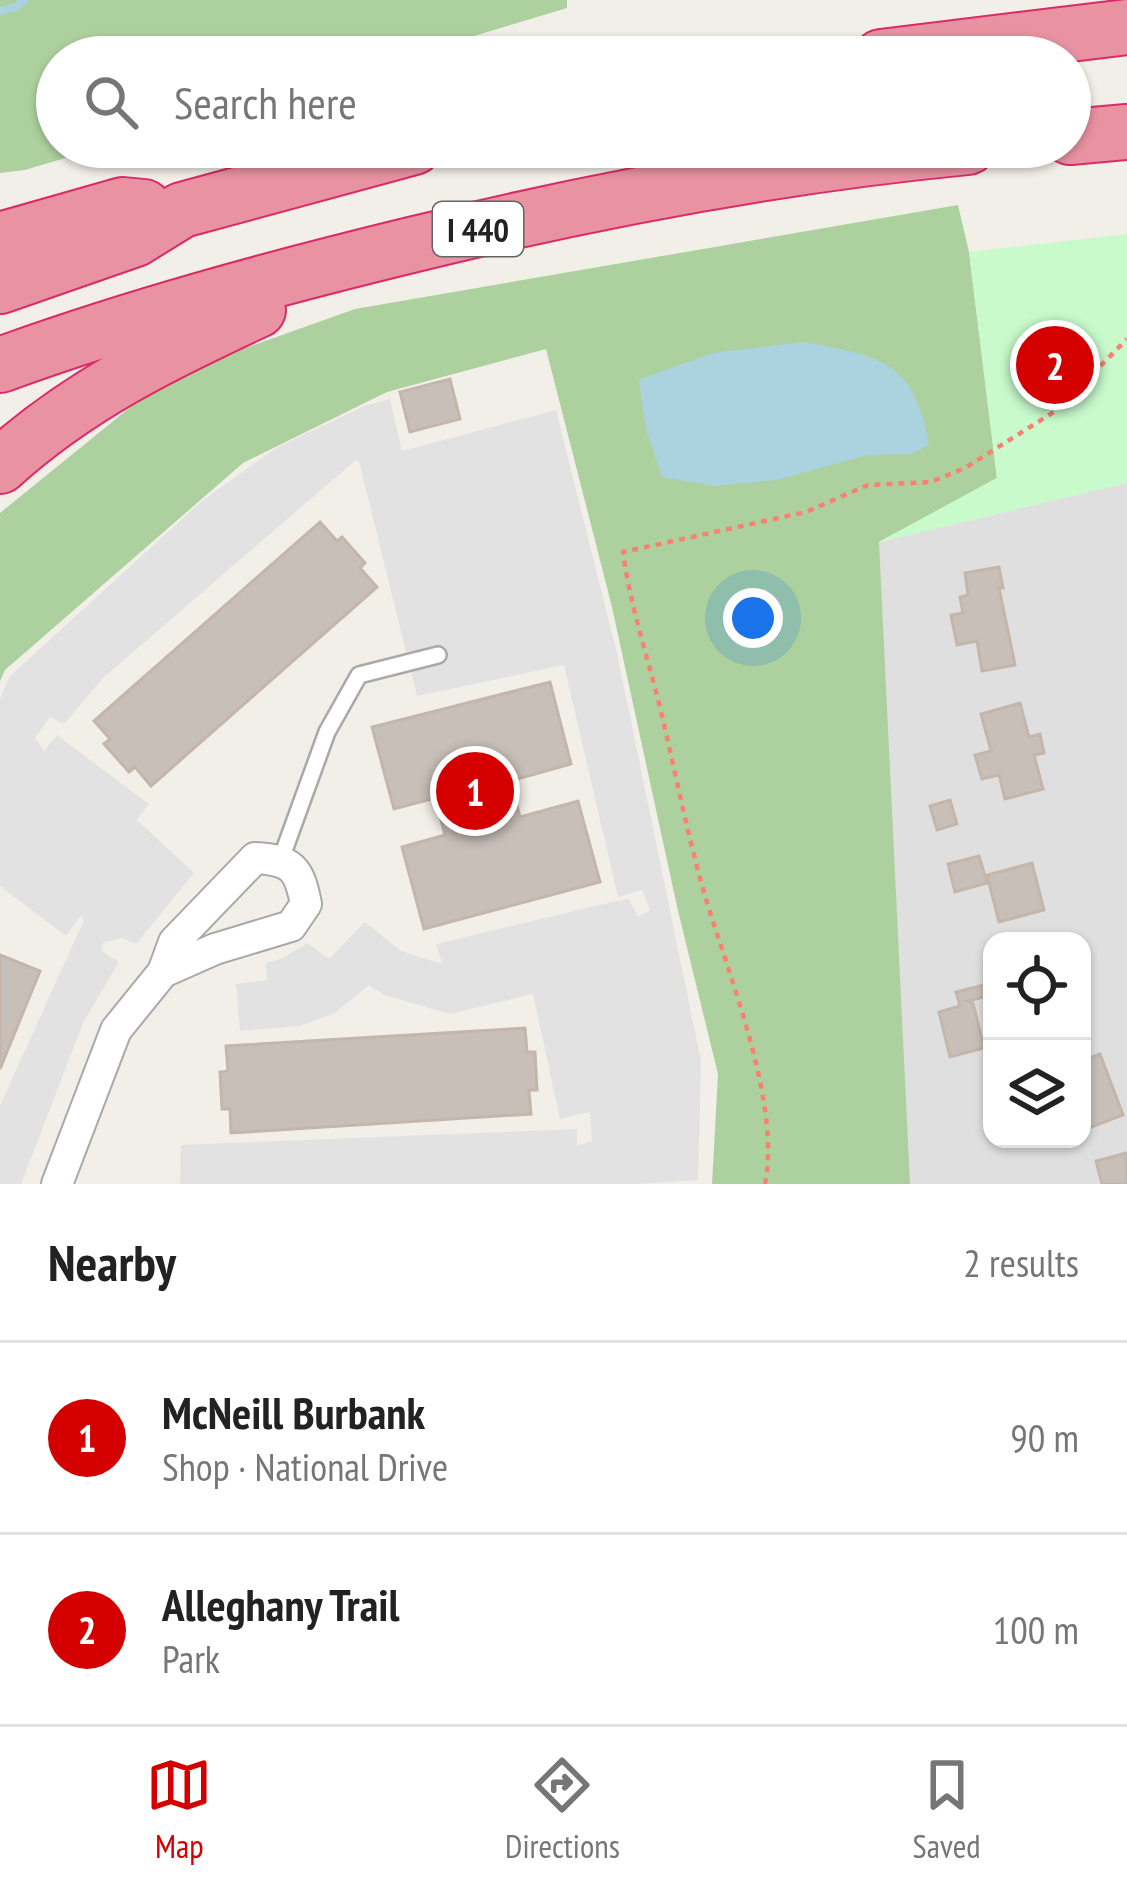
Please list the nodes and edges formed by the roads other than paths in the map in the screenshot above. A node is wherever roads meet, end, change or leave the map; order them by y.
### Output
1 (1127, 27) edge
2 (1053, 36) edge
3 (1127, 132) edge
4 (1091, 135) edge
5 (337, 168) edge
6 (790, 168) edge
7 (182, 210) junction
8 (0, 240) edge
9 (382, 252) junction
10 (0, 286) edge
11 (0, 364) edge
12 (0, 466) edge
13 (438, 655) dead end
14 (281, 859) junction
15 (163, 972) junction
16 (57, 1184) edge

1 - 2 highway
3 - 4 highway
5 - 7 highway
6 - 9 highway, I 440
7 - 8 highway
7 - 10 highway
9 - 11 highway, I 440
9 - 12 highway
13 - 14 lane
14 - 15 street
14 - 15 street
15 - 16 street

